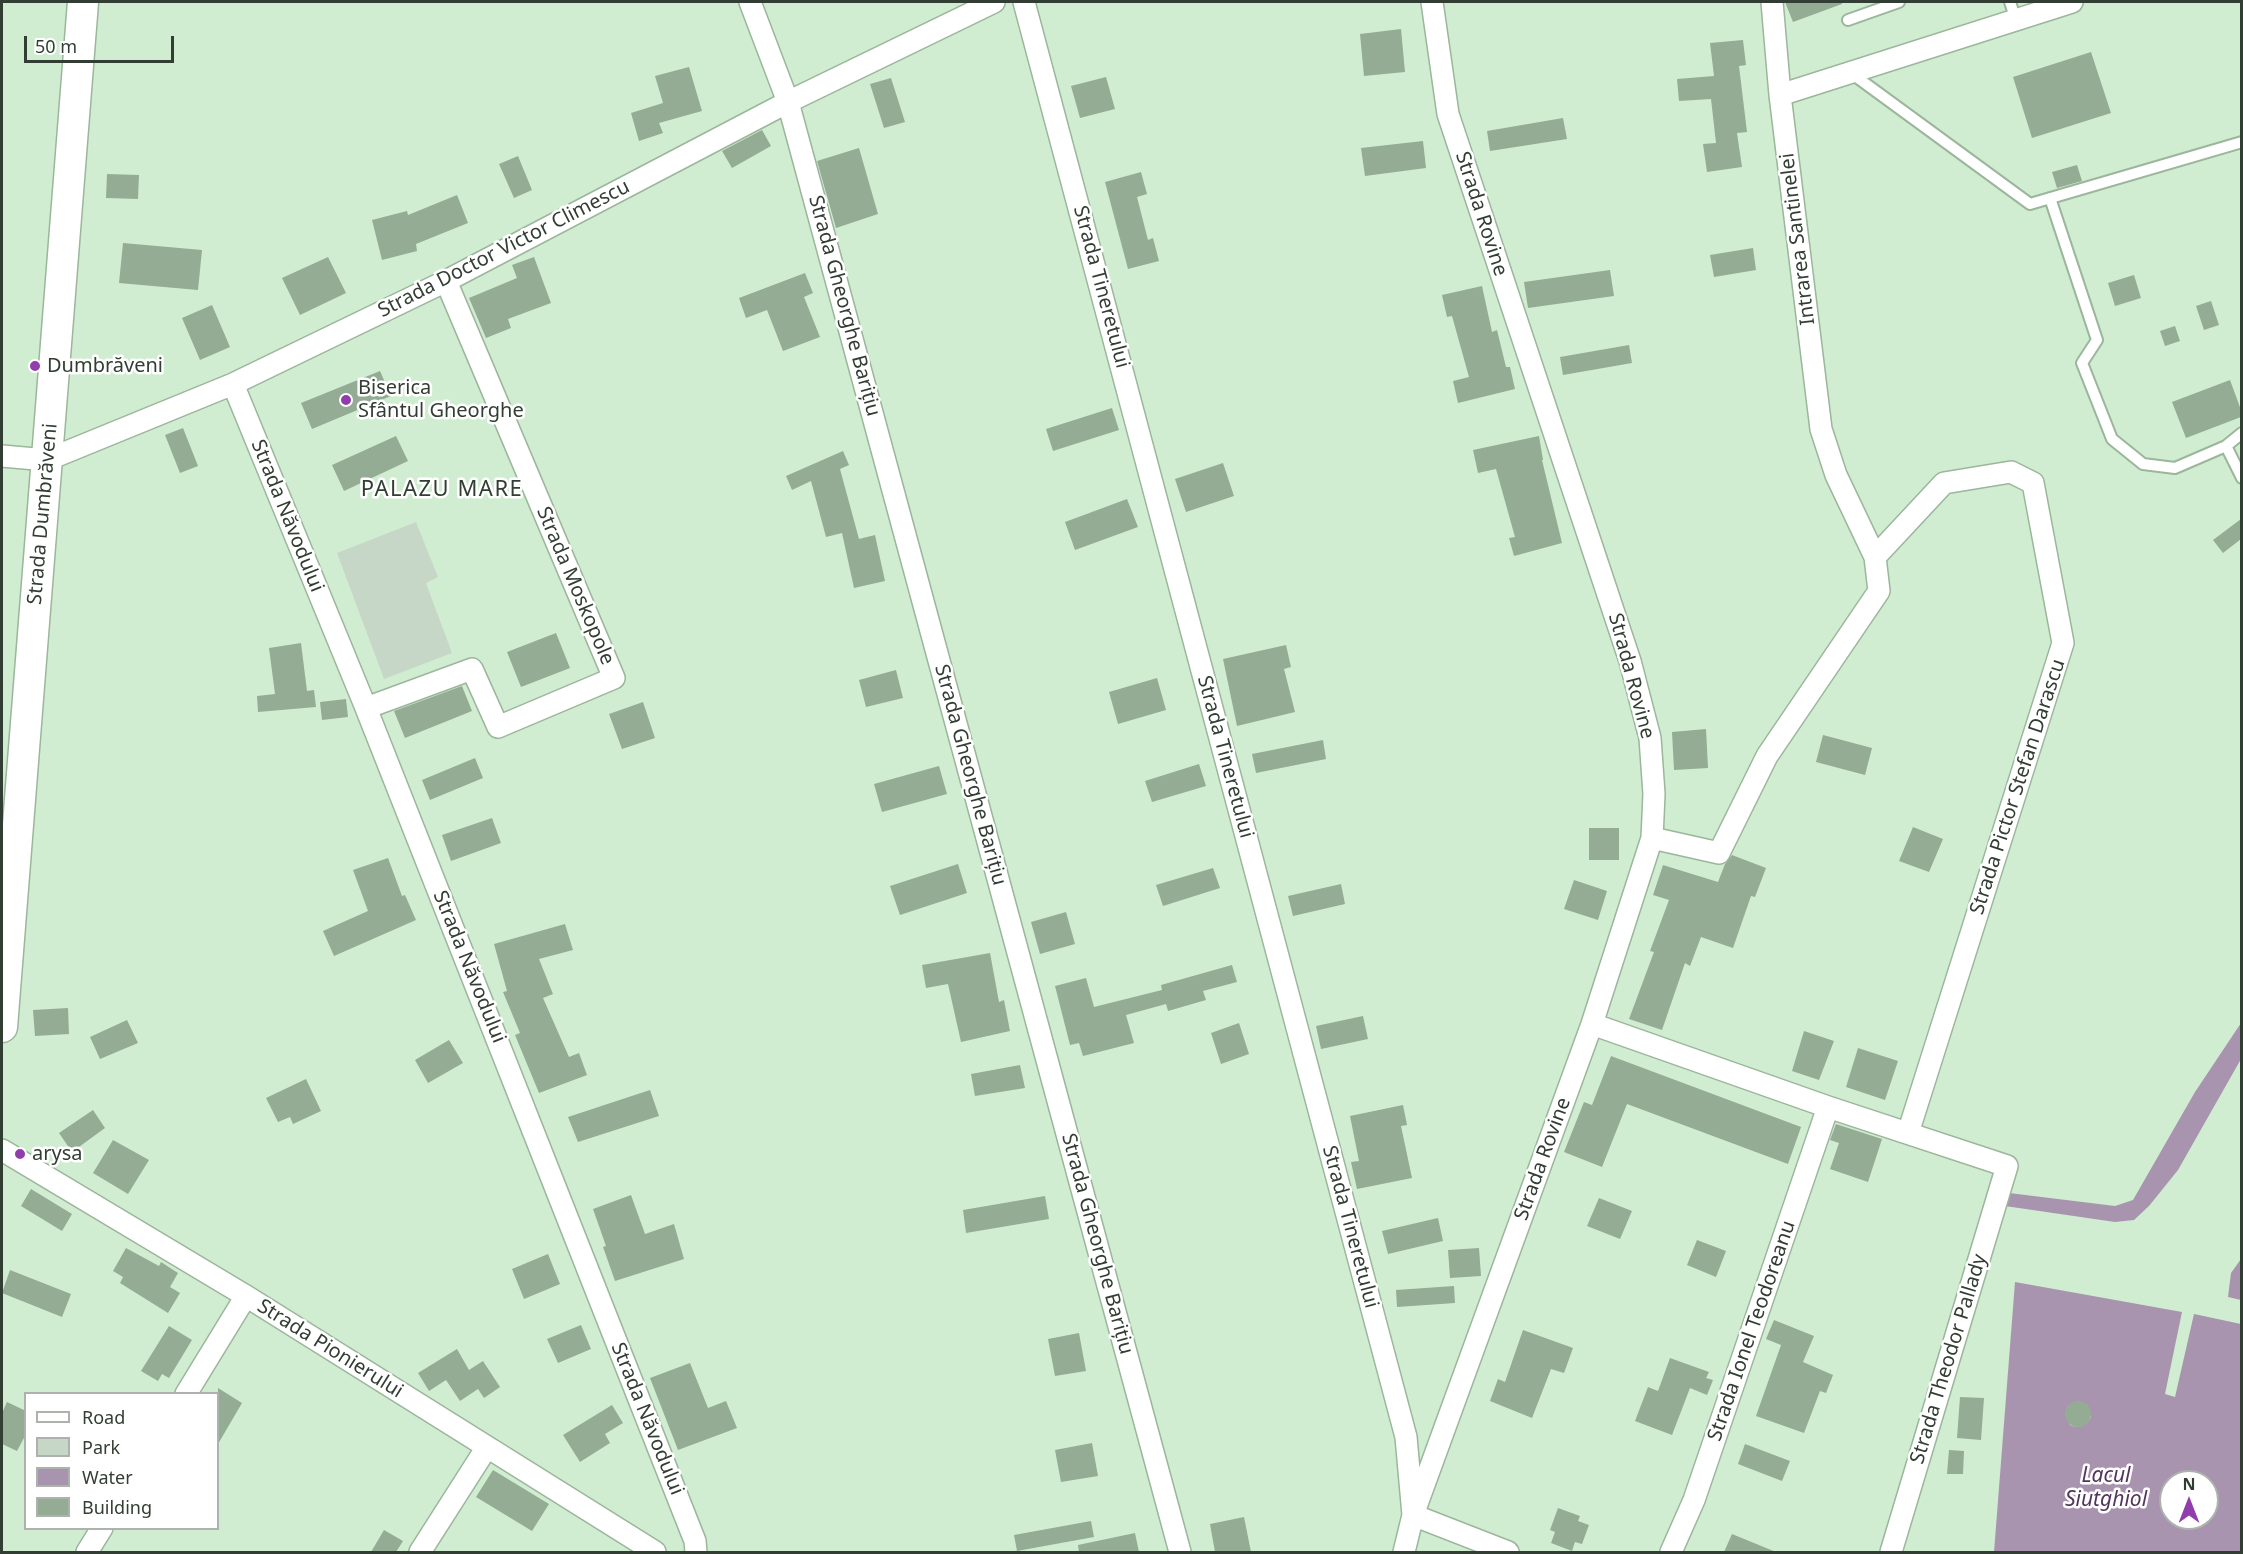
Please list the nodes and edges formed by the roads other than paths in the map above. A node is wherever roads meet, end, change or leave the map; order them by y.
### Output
1 (84, 2) edge
2 (750, 2) edge
3 (994, 2) edge
4 (1024, 2) edge
5 (1432, 2) edge
6 (1772, 2) edge
7 (1899, 2) edge
8 (2072, 2) edge
9 (2013, 10) edge
10 (1848, 20) dead end
11 (1851, 72) junction
12 (1780, 95) junction
13 (788, 102) junction
14 (2241, 142) edge
15 (2050, 198) junction
16 (446, 281) junction
17 (233, 384) junction
18 (2241, 433) edge
19 (2226, 446) junction
20 (2, 456) edge
21 (47, 460) junction
22 (2241, 478) edge
23 (1875, 557) junction
24 (366, 708) junction
25 (1652, 838) junction
26 (1592, 1024) junction
27 (2, 1027) edge
28 (1828, 1107) junction
29 (1908, 1133) junction
30 (2, 1150) edge
31 (246, 1296) junction
32 (187, 1392) edge
33 (486, 1447) junction
34 (1413, 1515) junction
35 (101, 1530) edge
36 (87, 1552) edge
37 (420, 1552) edge
38 (655, 1552) edge
39 (696, 1552) edge
40 (1180, 1552) edge
41 (1404, 1552) edge
42 (1508, 1552) edge
43 (1671, 1552) edge
44 (1892, 1552) edge

1 - 21 street, Strada Dumbrăveni
2 - 13 street, Strada Gheorghe Barițiu
3 - 13 street, Strada Doctor Victor Climescu
4 - 34 street, Strada Tineretului
5 - 25 street, Strada Rovine
6 - 12 street, Intrarea Santinelei
7 - 10 lane
8 - 9 street
9 - 11 street
11 - 12 street
11 - 15 lane
12 - 23 street, Intrarea Santinelei
13 - 16 street, Strada Doctor Victor Climescu
13 - 40 street, Strada Gheorghe Barițiu
14 - 15 lane
15 - 19 lane
16 - 17 street, Strada Doctor Victor Climescu
16 - 24 street, Strada Moskopole
17 - 21 street, Strada Doctor Victor Climescu
17 - 24 street, Strada Năvodului
18 - 19 lane
19 - 22 lane
20 - 21 street, Strada Doctor Victor Climescu
21 - 27 street, Strada Dumbrăveni
23 - 25 street, Intrarea Santinelei
23 - 29 street, Strada Pictor Stefan Darascu
24 - 39 street, Strada Năvodului
25 - 26 street, Strada Rovine
26 - 28 street
26 - 34 street, Strada Rovine
28 - 29 street
28 - 43 street, Strada Ionel Teodoreanu
29 - 44 street, Strada Theodor Pallady
30 - 31 street, Strada Pionierului
31 - 32 street
31 - 33 street, Strada Pionierului
33 - 37 street
33 - 38 street, Strada Pionierului
34 - 41 street, Strada Rovine
34 - 42 street
35 - 36 street

